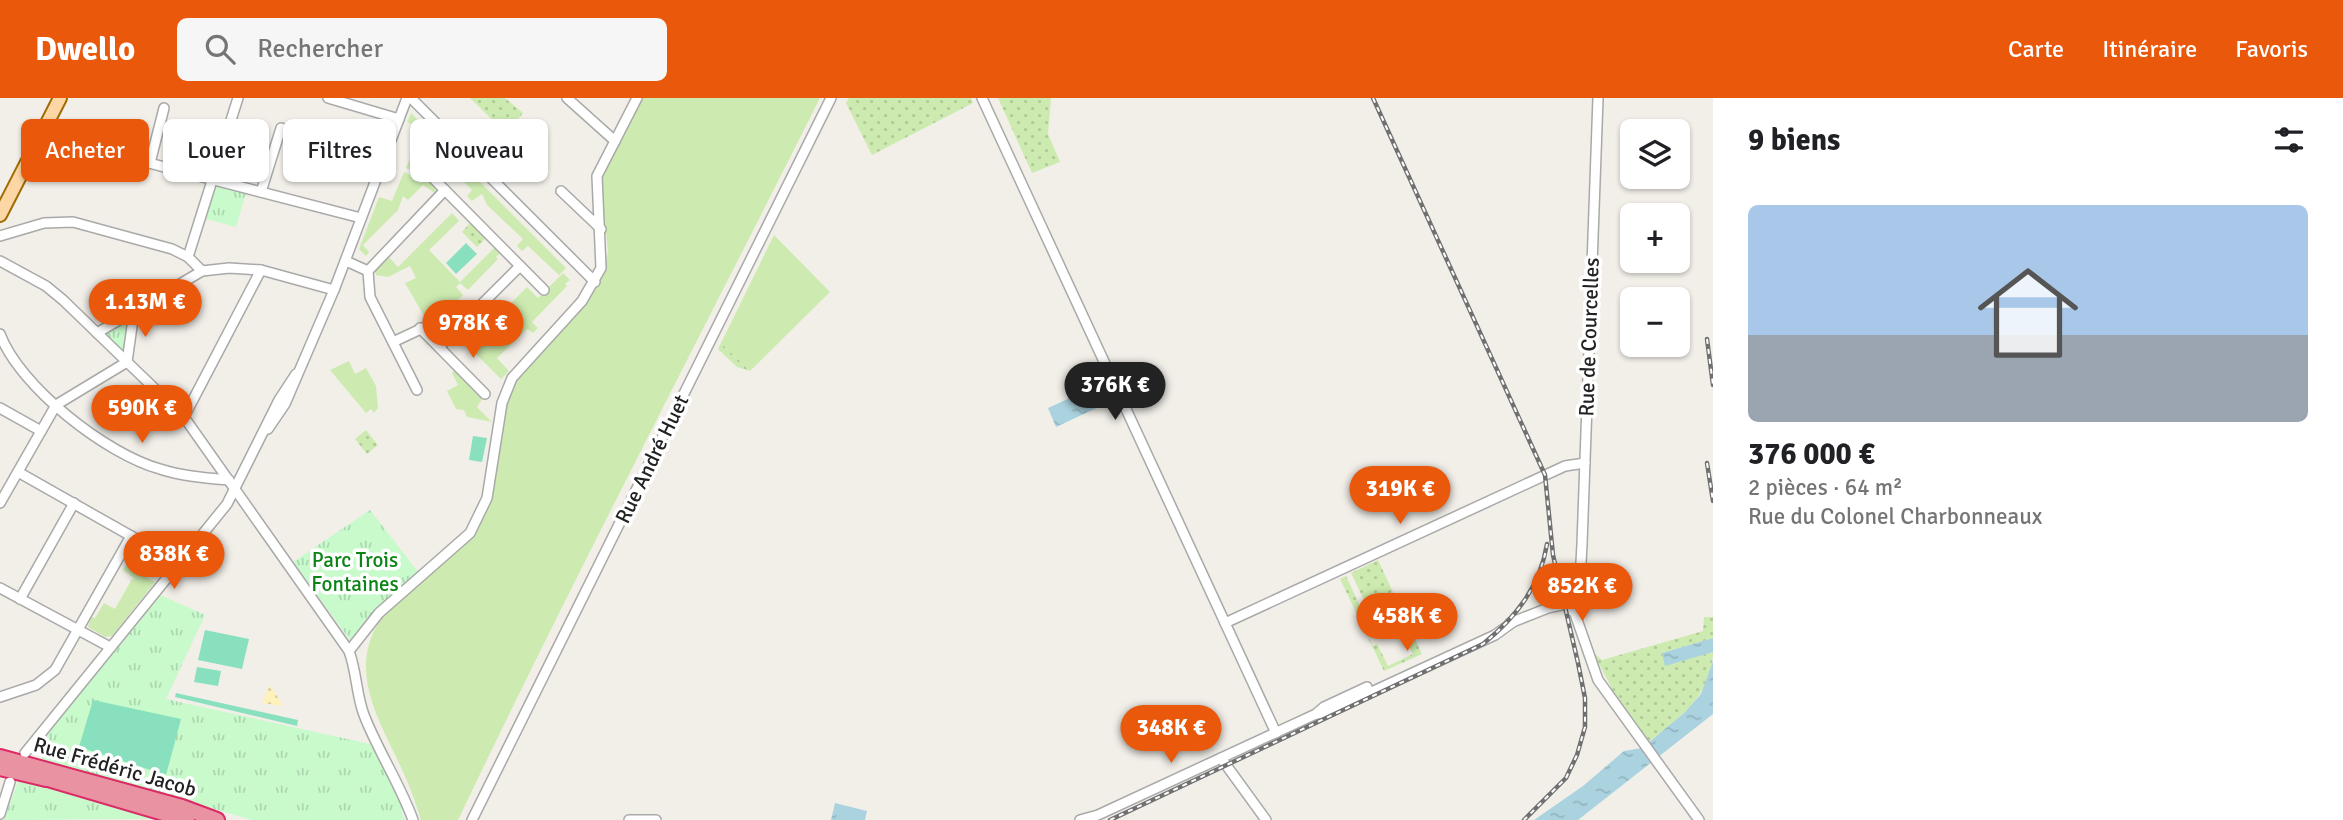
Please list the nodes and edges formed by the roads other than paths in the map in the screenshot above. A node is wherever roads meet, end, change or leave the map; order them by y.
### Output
1 (60, 98) edge
2 (238, 98) edge
3 (328, 98) edge
4 (409, 98) edge
5 (567, 98) edge
6 (637, 98) edge
7 (831, 98) edge
8 (982, 98) edge
9 (1598, 98) edge
10 (164, 108) dead end
11 (49, 119) edge
12 (232, 119) edge
13 (399, 120) junction
14 (396, 128) edge
15 (283, 129) edge
16 (615, 141) junction
17 (150, 163) joint
18 (163, 167) edge
19 (21, 174) edge
20 (212, 182) edge
21 (221, 182) edge
22 (375, 182) edge
23 (437, 182) edge
24 (445, 190) junction
25 (561, 191) dead end
26 (261, 192) junction
27 (0, 215) edge
28 (361, 218) junction
29 (601, 229) junction
30 (0, 236) edge
31 (188, 257) junction
32 (0, 261) edge
33 (345, 261) junction
34 (520, 266) junction
35 (261, 270) junction
36 (202, 271) junction
37 (368, 271) junction
38 (595, 282) junction
39 (334, 290) junction
40 (544, 290) dead end
41 (134, 312) junction
42 (97, 333) junction
43 (0, 334) edge
44 (393, 342) junction
45 (441, 344) junction
46 (127, 362) junction
47 (417, 390) dead end
48 (485, 394) dead end
49 (56, 405) junction
50 (0, 408) edge
51 (184, 417) junction
52 (41, 431) junction
53 (1585, 463) junction
54 (18, 471) junction
55 (229, 480) junction
56 (235, 489) junction
57 (1, 499) edge
58 (74, 503) junction
59 (131, 536) junction
60 (177, 562) junction
61 (0, 588) edge
62 (20, 598) junction
63 (1572, 601) junction
64 (1225, 624) junction
65 (79, 630) junction
66 (110, 647) junction
67 (349, 651) junction
68 (0, 697) edge
69 (1276, 733) junction
70 (25, 753) dead end
71 (0, 755) edge
72 (1221, 758) junction
73 (0, 766) edge
74 (10, 782) dead end
75 (184, 813) edge
76 (0, 814) edge
77 (1096, 818) edge
78 (217, 820) edge
79 (229, 820) edge
80 (414, 820) edge
81 (472, 820) edge
82 (629, 820) edge
83 (656, 820) edge
84 (1080, 820) edge
85 (1266, 820) edge
86 (1699, 820) edge

1 - 11 main road
2 - 12 street
3 - 13 street
4 - 13 street
4 - 38 street
5 - 16 street
6 - 16 street
7 - 81 street, Rue André Huet
8 - 64 street
9 - 53 street, Rue de Courcelles
10 - 17 street
13 - 14 street
15 - 26 street
16 - 29 street
17 - 18 street
19 - 27 main road
20 - 31 street
21 - 26 street
22 - 28 street
23 - 24 street
24 - 34 street
24 - 37 street
25 - 29 street
26 - 28 street
28 - 33 street
29 - 38 street
30 - 31 street
31 - 36 street
32 - 42 street
33 - 37 street
33 - 39 street
34 - 40 street
34 - 45 street
35 - 36 street
35 - 39 street
35 - 51 street
36 - 41 street
37 - 44 street
38 - 67 street
39 - 56 street
41 - 42 street
41 - 46 street
42 - 46 street
43 - 49 street
44 - 45 street
44 - 47 street
45 - 48 street
46 - 49 street
46 - 51 street
49 - 52 street
49 - 55 street
50 - 52 street
51 - 55 street
52 - 54 street
53 - 63 street, Rue de Courcelles
53 - 64 street
54 - 57 street
54 - 58 street
55 - 56 street
56 - 60 street
56 - 67 street
58 - 59 street
58 - 62 street
59 - 60 street
59 - 65 street
60 - 66 street
61 - 62 street
62 - 65 street
63 - 69 street
63 - 86 street, Rue de Courcelles
64 - 69 street
65 - 66 street
65 - 68 street
66 - 70 street
67 - 80 street
69 - 72 street
71 - 75 highway, Rue Frédéric Jacob
72 - 77 street
72 - 85 street
73 - 75 highway, Rue Frédéric Jacob
74 - 76 street
75 - 78 highway, Rue Frédéric Jacob
75 - 79 highway
77 - 84 street
82 - 83 street

